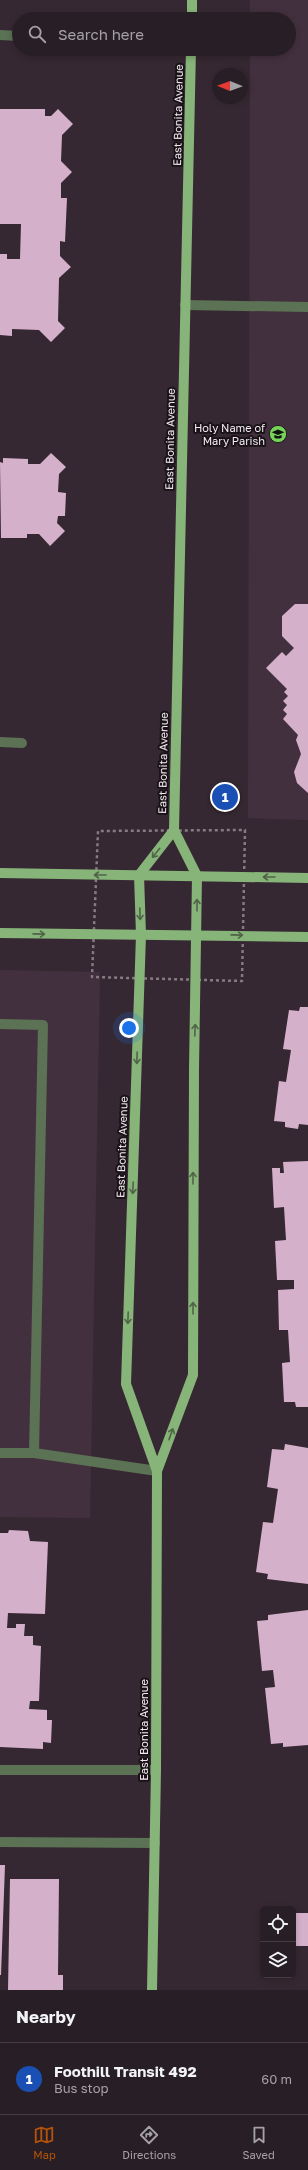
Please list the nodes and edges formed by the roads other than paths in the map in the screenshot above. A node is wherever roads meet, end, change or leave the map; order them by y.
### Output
1 (192, 0) edge
2 (192, 12) edge
3 (0, 35) edge
4 (12, 36) edge
5 (191, 56) edge
6 (185, 305) junction
7 (308, 307) edge
8 (0, 742) edge
9 (22, 743) dead end
10 (174, 830) junction
11 (0, 872) edge
12 (139, 875) junction
13 (197, 876) junction
14 (308, 878) edge
15 (0, 933) edge
16 (141, 934) junction
17 (198, 935) junction
18 (308, 937) edge
19 (0, 1024) edge
20 (0, 1453) edge
21 (34, 1453) junction
22 (158, 1471) junction
23 (0, 1770) edge
24 (156, 1770) junction
25 (0, 1842) edge
26 (155, 1843) junction
27 (152, 1990) edge

1 - 2 main road
3 - 4 lane
5 - 6 main road, East Bonita Avenue
6 - 7 lane
6 - 10 main road, East Bonita Avenue
8 - 9 lane
10 -> 12 main road
10 - 13 main road, East Bonita Avenue
12 -> 11 main road
12 - 13 main road
12 -> 16 main road, East Bonita Avenue
14 -> 13 main road
17 -> 13 main road, East Bonita Avenue
15 -> 16 main road
16 - 17 main road
16 -> 22 main road, East Bonita Avenue
17 -> 18 main road
22 -> 17 main road, East Bonita Avenue
19 - 21 lane
20 - 21 lane
21 - 22 lane
22 - 24 main road, East Bonita Avenue
23 - 24 lane
24 - 26 main road, East Bonita Avenue
25 - 26 lane
26 - 27 main road, East Bonita Avenue

